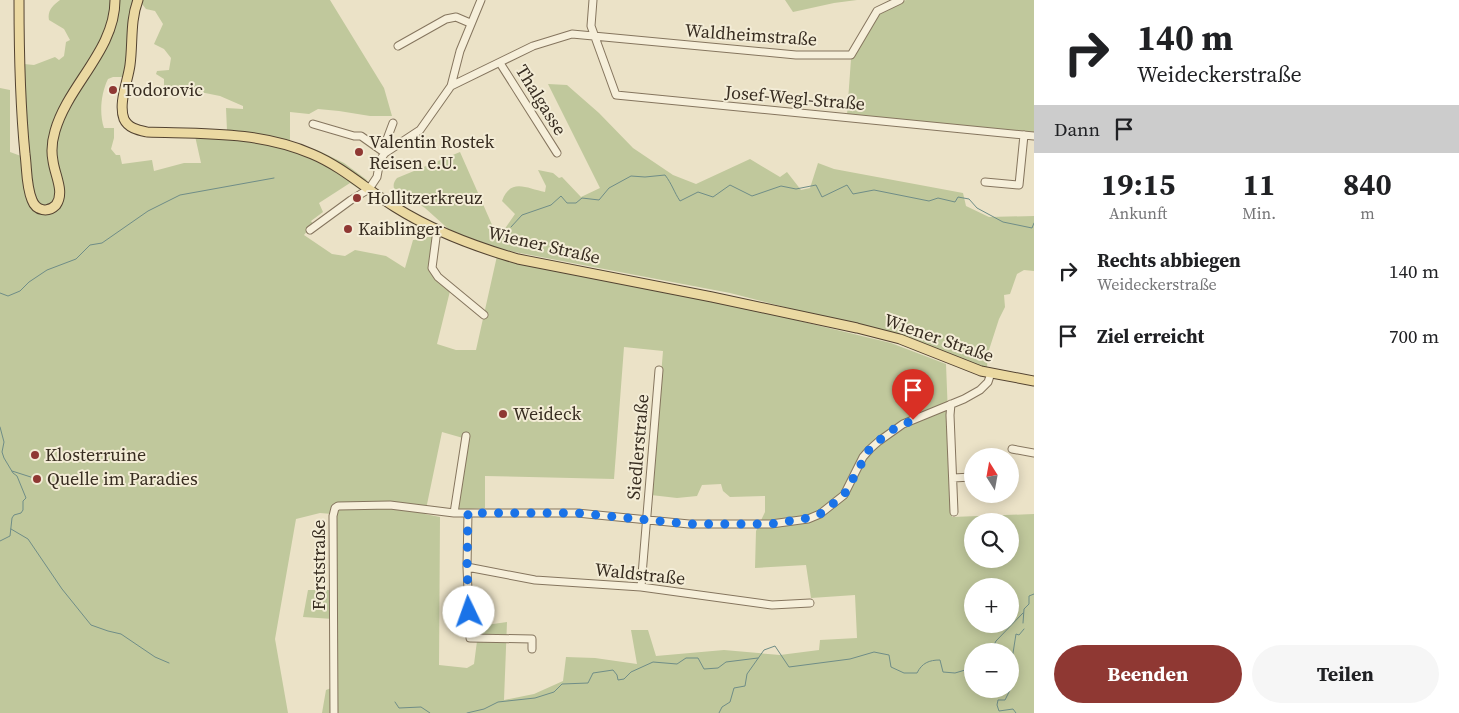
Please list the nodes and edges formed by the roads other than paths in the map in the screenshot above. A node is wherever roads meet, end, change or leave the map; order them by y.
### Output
1 (19, 0) edge
2 (115, 0) edge
3 (138, 0) edge
4 (474, 0) edge
5 (481, 0) edge
6 (593, 0) edge
7 (900, 0) edge
8 (477, 8) junction
9 (470, 23) junction
10 (591, 26) junction
11 (572, 34) junction
12 (594, 37) junction
13 (398, 46) dead end
14 (500, 63) junction
15 (451, 86) junction
16 (393, 123) dead end
17 (313, 124) dead end
18 (1024, 135) junction
19 (1034, 136) edge
20 (384, 153) junction
21 (557, 153) dead end
22 (985, 182) dead end
23 (369, 189) junction
24 (310, 230) dead end
25 (437, 230) junction
26 (484, 315) dead end
27 (659, 370) dead end
28 (991, 373) junction
29 (1034, 381) edge
30 (952, 404) junction
31 (466, 436) dead end
32 (1019, 450) edge
33 (1034, 453) edge
34 (964, 477) edge
35 (952, 478) junction
36 (954, 512) dead end
37 (454, 513) junction
38 (468, 513) junction
39 (646, 521) junction
40 (467, 568) junction
41 (641, 588) junction
42 (810, 603) dead end
43 (532, 649) dead end
44 (334, 713) edge

1 - 2 main road
3 - 23 main road, Wiener Straße
4 - 8 street
5 - 8 street
6 - 10 street
7 - 12 street, Waldheimstraße
8 - 9 street
9 - 13 street
9 - 15 street
10 - 11 street, Waldheimstraße
10 - 12 street
11 - 12 street, Waldheimstraße
11 - 14 street, Waldheimstraße
12 - 18 street, Josef-Wegl-Straße
14 - 15 street, Waldheimstraße
14 - 21 street, Thalgasse
15 - 20 street, Waldheimstraße
16 - 20 street
17 - 20 street
18 - 19 street, Josef-Wegl-Straße
18 - 22 street
20 - 23 street
23 - 24 street
23 - 25 main road, Wiener Straße
25 - 26 street
25 - 28 main road, Wiener Straße
27 - 39 street, Siedlerstraße
28 - 29 main road, Wiener Straße
28 - 30 street
30 - 35 street
30 - 39 street
31 - 37 street
32 - 33 street
34 - 35 street
35 - 36 street
37 - 38 street
37 - 44 street, Forststraße
38 - 39 street
38 - 40 street
39 - 41 street, Siedlerstraße
40 - 41 street, Waldstraße
40 - 43 street
41 - 42 street, Waldstraße

